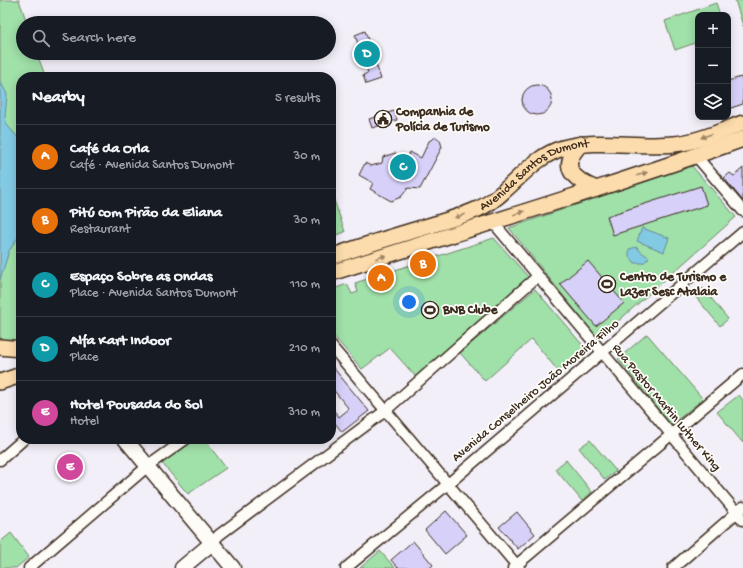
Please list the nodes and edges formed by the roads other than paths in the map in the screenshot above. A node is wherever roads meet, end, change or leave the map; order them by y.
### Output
1 (743, 123) edge
2 (743, 139) edge
3 (581, 144) junction
4 (696, 156) junction
5 (596, 189) junction
6 (743, 211) edge
7 (492, 221) junction
8 (743, 232) edge
9 (353, 240) dead end
10 (336, 254) edge
11 (336, 255) edge
12 (336, 271) edge
13 (538, 276) junction
14 (0, 347) edge
15 (16, 349) edge
16 (602, 351) junction
17 (336, 352) edge
18 (743, 374) edge
19 (16, 377) edge
20 (0, 382) edge
21 (385, 411) junction
22 (672, 434) junction
23 (18, 444) edge
24 (129, 444) edge
25 (179, 444) edge
26 (0, 460) edge
27 (148, 466) junction
28 (448, 484) junction
29 (741, 513) edge
30 (212, 543) junction
31 (516, 567) edge
32 (29, 568) edge
33 (182, 568) edge
34 (233, 568) edge
35 (346, 568) edge
36 (673, 568) edge

1 -> 3 main road, Avenida Santos Dumont
2 - 4 main road, Avenida Santos Dumont
3 - 5 main road
3 -> 11 main road, Avenida Santos Dumont
5 -> 4 main road, Avenida Santos Dumont
4 - 6 street
7 -> 5 main road, Avenida Santos Dumont
12 -> 7 main road, Avenida Santos Dumont
7 - 13 street, Rua Pastor Martin Luther King
8 - 16 street, Avenida Conselheiro João Moreira Filho
9 - 10 main road
13 - 16 street, Rua Pastor Martin Luther King
13 - 21 street
14 - 15 main road
16 - 22 street, Rua Pastor Martin Luther King
16 - 28 street, Avenida Conselheiro João Moreira Filho
17 - 21 street
18 - 22 street
19 - 20 main road
21 - 28 street
21 - 30 street
22 - 29 street, Rua Pastor Martin Luther King
22 - 31 street
23 - 26 street
24 - 27 street
25 - 27 street
27 - 30 street
27 - 32 street
28 - 31 street
28 - 35 street, Avenida Conselheiro João Moreira Filho
29 - 36 street
30 - 33 street
30 - 34 street

